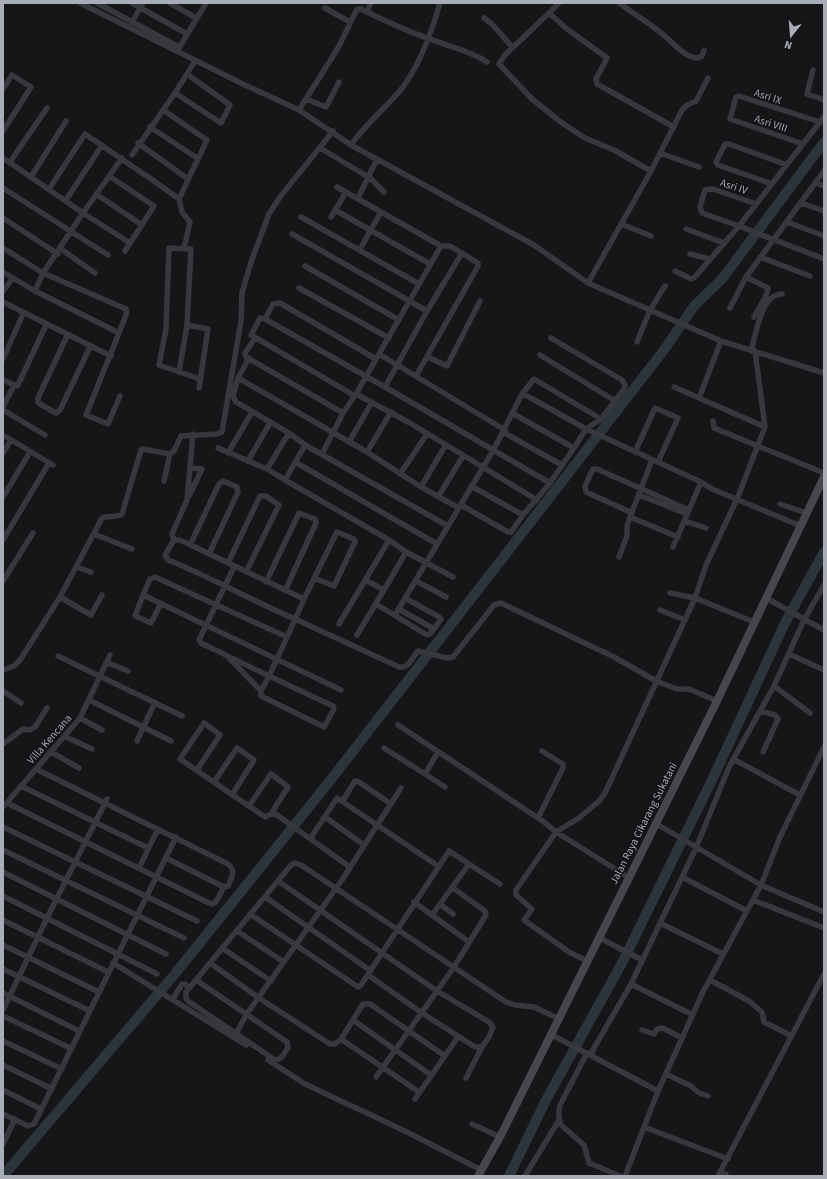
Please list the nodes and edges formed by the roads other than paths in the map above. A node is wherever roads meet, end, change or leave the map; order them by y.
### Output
1 (80, 3) edge
2 (97, 3) edge
3 (132, 3) edge
4 (170, 3) edge
5 (206, 3) edge
6 (371, 3) edge
7 (440, 3) edge
8 (558, 3) edge
9 (619, 3) edge
10 (142, 5) edge
11 (325, 8) dead end
12 (367, 12) junction
13 (549, 13) junction
14 (196, 18) junction
15 (484, 18) dead end
16 (132, 22) junction
17 (350, 22) junction
18 (129, 28) junction
19 (187, 34) junction
20 (428, 39) junction
21 (513, 48) junction
22 (178, 50) junction
23 (704, 50) dead end
24 (195, 61) junction
25 (487, 62) dead end
26 (814, 70) dead end
27 (187, 74) junction
28 (708, 78) dead end
29 (339, 82) dead end
30 (3, 89) edge
31 (175, 93) junction
32 (306, 98) junction
33 (824, 100) edge
34 (47, 108) dead end
35 (163, 110) junction
36 (299, 110) junction
37 (824, 117) edge
38 (66, 121) dead end
39 (733, 121) joint
40 (820, 122) junction
41 (150, 127) junction
42 (674, 127) junction
43 (3, 131) edge
44 (333, 131) junction
45 (138, 143) junction
46 (351, 144) junction
47 (803, 144) junction
48 (102, 145) junction
49 (320, 148) junction
50 (660, 153) junction
51 (132, 154) dead end
52 (3, 158) edge
53 (122, 158) junction
54 (197, 158) junction
55 (377, 159) junction
56 (10, 162) junction
57 (787, 165) junction
58 (699, 167) dead end
59 (651, 171) junction
60 (824, 171) edge
61 (109, 176) junction
62 (31, 177) junction
63 (370, 178) junction
64 (188, 179) junction
65 (816, 183) junction
66 (772, 184) junction
67 (824, 186) edge
68 (3, 188) edge
69 (337, 188) dead end
70 (49, 189) junction
71 (346, 192) junction
72 (384, 192) dead end
73 (96, 194) junction
74 (358, 198) junction
75 (179, 199) junction
76 (66, 200) junction
77 (801, 203) junction
78 (756, 204) junction
79 (335, 210) junction
80 (824, 211) edge
81 (381, 212) junction
82 (83, 213) junction
83 (301, 216) dead end
84 (331, 217) dead end
85 (3, 218) edge
86 (787, 222) junction
87 (621, 224) junction
88 (142, 225) junction
89 (739, 226) junction
90 (686, 229) dead end
91 (370, 230) junction
92 (72, 232) junction
93 (292, 234) dead end
94 (651, 236) dead end
95 (824, 236) edge
96 (774, 240) junction
97 (130, 243) junction
98 (724, 243) junction
99 (441, 246) junction
100 (3, 248) edge
101 (184, 248) junction
102 (360, 249) junction
103 (125, 251) dead end
104 (59, 252) junction
105 (462, 253) junction
106 (690, 254) dead end
107 (108, 255) dead end
108 (760, 257) junction
109 (710, 259) junction
110 (824, 259) edge
111 (430, 264) junction
112 (306, 266) dead end
113 (675, 271) dead end
114 (3, 272) edge
115 (95, 273) dead end
116 (43, 274) junction
117 (810, 276) dead end
118 (746, 277) junction
119 (12, 278) junction
120 (588, 283) junction
121 (419, 284) junction
122 (665, 286) dead end
123 (299, 288) dead end
124 (3, 291) edge
125 (35, 291) junction
126 (782, 294) dead end
127 (480, 301) dead end
128 (3, 302) edge
129 (409, 302) junction
130 (730, 308) dead end
131 (650, 310) junction
132 (427, 311) junction
133 (24, 314) junction
134 (754, 317) dead end
135 (265, 319) junction
136 (399, 320) junction
137 (46, 325) junction
138 (187, 325) junction
139 (119, 333) junction
140 (67, 336) junction
141 (255, 338) junction
142 (388, 338) junction
143 (552, 338) dead end
144 (721, 340) junction
145 (637, 342) dead end
146 (90, 347) junction
147 (753, 351) junction
148 (540, 355) dead end
149 (110, 356) junction
150 (378, 357) junction
151 (428, 357) junction
152 (249, 358) junction
153 (3, 359) edge
154 (397, 365) junction
155 (179, 372) junction
156 (824, 373) edge
157 (416, 376) junction
158 (366, 377) junction
159 (238, 378) junction
160 (200, 379) junction
161 (3, 380) edge
162 (14, 385) junction
163 (385, 387) junction
164 (674, 387) dead end
165 (199, 388) dead end
166 (522, 394) junction
167 (355, 395) junction
168 (120, 396) dead end
169 (699, 398) junction
170 (615, 401) junction
171 (372, 402) junction
172 (3, 407) edge
173 (3, 410) edge
174 (252, 412) junction
175 (391, 412) junction
176 (343, 413) junction
177 (512, 413) junction
178 (601, 419) junction
179 (712, 421) dead end
180 (270, 423) junction
181 (765, 427) junction
182 (589, 430) junction
183 (504, 431) junction
184 (332, 432) junction
185 (289, 433) junction
186 (193, 434) junction
187 (426, 434) junction
188 (3, 435) edge
189 (46, 435) dead end
190 (11, 440) junction
191 (349, 442) junction
192 (305, 445) junction
193 (445, 446) junction
194 (758, 447) junction
195 (218, 448) dead end
196 (574, 448) junction
197 (494, 449) junction
198 (30, 452) junction
199 (368, 452) junction
200 (635, 452) junction
201 (3, 453) edge
202 (228, 453) junction
203 (170, 454) junction
204 (322, 454) junction
205 (463, 456) junction
206 (248, 461) junction
207 (655, 461) junction
208 (295, 462) junction
209 (562, 465) junction
210 (190, 468) junction
211 (483, 468) junction
212 (267, 469) junction
213 (824, 473) edge
214 (400, 474) junction
215 (286, 480) junction
216 (164, 481) dead end
217 (701, 482) junction
218 (823, 482) edge
219 (550, 483) junction
220 (471, 486) junction
221 (421, 487) junction
222 (640, 492) junction
223 (3, 497) edge
224 (438, 497) junction
225 (737, 499) junction
226 (187, 500) junction
227 (537, 500) junction
228 (780, 504) dead end
229 (460, 507) junction
230 (688, 512) junction
231 (806, 513) junction
232 (523, 515) junction
233 (631, 515) junction
234 (684, 520) junction
235 (448, 526) junction
236 (801, 526) junction
237 (706, 528) dead end
238 (33, 533) dead end
239 (94, 534) junction
240 (678, 537) junction
241 (3, 540) edge
242 (174, 540) junction
243 (389, 540) junction
244 (437, 544) junction
245 (190, 545) junction
246 (673, 547) dead end
247 (132, 549) dead end
248 (406, 552) junction
249 (209, 554) junction
250 (618, 556) dead end
251 (228, 563) junction
252 (426, 564) junction
253 (234, 566) junction
254 (76, 567) junction
255 (91, 572) dead end
256 (246, 572) junction
257 (453, 577) dead end
258 (314, 578) junction
259 (365, 580) junction
260 (3, 581) edge
261 (416, 581) junction
262 (266, 582) junction
263 (224, 585) junction
264 (824, 585) edge
265 (384, 590) junction
266 (285, 591) junction
267 (670, 593) dead end
268 (102, 595) dead end
269 (143, 595) junction
270 (60, 597) junction
271 (446, 597) dead end
272 (406, 598) junction
273 (695, 598) junction
274 (766, 598) junction
275 (304, 600) junction
276 (161, 603) junction
277 (376, 604) junction
278 (215, 605) junction
279 (399, 609) junction
280 (660, 610) dead end
281 (395, 615) junction
282 (296, 619) junction
283 (685, 620) junction
284 (804, 620) junction
285 (754, 622) junction
286 (206, 624) junction
287 (339, 624) dead end
288 (434, 629) junction
289 (824, 630) edge
290 (357, 635) dead end
291 (287, 637) junction
292 (789, 654) junction
293 (110, 655) dead end
294 (226, 655) junction
295 (58, 656) dead end
296 (277, 658) junction
297 (106, 662) junction
298 (3, 670) edge
299 (824, 670) edge
300 (128, 671) dead end
301 (100, 676) junction
302 (269, 676) junction
303 (656, 681) junction
304 (774, 686) junction
305 (341, 690) dead end
306 (3, 691) edge
307 (261, 691) junction
308 (89, 700) junction
309 (717, 701) junction
310 (155, 702) junction
311 (22, 703) dead end
312 (47, 708) dead end
313 (760, 710) junction
314 (810, 713) dead end
315 (182, 716) dead end
316 (80, 718) junction
317 (398, 725) dead end
318 (142, 727) junction
319 (102, 730) dead end
320 (64, 736) junction
321 (137, 741) dead end
322 (170, 741) dead end
323 (3, 744) edge
324 (824, 747) edge
325 (384, 748) dead end
326 (92, 749) dead end
327 (542, 751) dead end
328 (51, 752) junction
329 (438, 752) junction
330 (763, 752) dead end
331 (733, 759) junction
332 (80, 768) dead end
333 (36, 769) junction
334 (197, 770) junction
335 (425, 774) junction
336 (214, 782) junction
337 (21, 786) junction
338 (445, 787) dead end
339 (401, 788) dead end
340 (232, 795) junction
341 (800, 795) junction
342 (342, 800) junction
343 (106, 802) junction
344 (391, 804) junction
345 (5, 805) edge
346 (249, 806) junction
347 (271, 814) junction
348 (324, 817) junction
349 (538, 818) junction
350 (95, 823) junction
351 (655, 823) junction
352 (378, 824) junction
353 (3, 827) edge
354 (158, 829) junction
355 (556, 832) junction
356 (176, 837) junction
357 (312, 840) junction
358 (86, 841) junction
359 (364, 846) junction
360 (148, 848) junction
361 (696, 848) junction
362 (3, 850) edge
363 (166, 858) junction
364 (76, 861) junction
365 (469, 864) junction
366 (438, 866) junction
367 (350, 867) junction
368 (139, 868) junction
369 (3, 872) edge
370 (156, 877) junction
371 (628, 877) junction
372 (682, 877) junction
373 (66, 881) junction
374 (278, 881) junction
375 (500, 884) dead end
376 (761, 885) junction
377 (224, 887) junction
378 (336, 888) junction
379 (453, 888) junction
380 (3, 896) edge
381 (146, 896) junction
382 (265, 897) junction
383 (56, 899) junction
384 (753, 900) junction
385 (414, 902) junction
386 (441, 904) junction
387 (321, 910) junction
388 (747, 911) junction
389 (824, 912) edge
390 (250, 914) junction
391 (453, 914) dead end
392 (137, 915) junction
393 (432, 915) junction
394 (47, 918) junction
395 (3, 920) edge
396 (196, 921) dead end
397 (660, 923) junction
398 (309, 927) junction
399 (824, 928) edge
400 (399, 929) junction
401 (237, 931) junction
402 (127, 935) junction
403 (38, 937) junction
404 (598, 937) junction
405 (184, 938) dead end
406 (469, 942) junction
407 (3, 945) edge
408 (295, 946) junction
409 (222, 948) junction
410 (117, 954) junction
411 (166, 954) dead end
412 (382, 954) junction
413 (723, 954) junction
414 (28, 957) junction
415 (641, 959) junction
416 (587, 961) junction
417 (113, 962) junction
418 (284, 962) junction
419 (210, 963) junction
420 (454, 967) junction
421 (3, 969) edge
422 (108, 972) junction
423 (369, 973) junction
424 (157, 974) dead end
425 (824, 974) edge
426 (19, 977) junction
427 (196, 980) junction
428 (710, 980) junction
429 (271, 981) junction
430 (631, 984) junction
431 (189, 988) junction
432 (437, 991) junction
433 (99, 992) junction
434 (3, 993) edge
435 (10, 997) junction
436 (259, 998) junction
437 (172, 999) junction
438 (3, 1010) edge
439 (90, 1011) junction
440 (422, 1013) junction
441 (246, 1015) junction
442 (692, 1015) junction
443 (3, 1016) edge
444 (557, 1018) junction
445 (353, 1020) junction
446 (642, 1030) dead end
447 (79, 1031) junction
448 (408, 1031) junction
449 (236, 1034) junction
450 (550, 1034) junction
451 (792, 1036) junction
452 (458, 1037) junction
453 (682, 1038) junction
454 (341, 1039) junction
455 (3, 1041) edge
456 (482, 1047) junction
457 (70, 1048) junction
458 (396, 1049) junction
459 (587, 1053) junction
460 (445, 1056) junction
461 (3, 1065) edge
462 (383, 1066) junction
463 (62, 1069) junction
464 (666, 1074) junction
465 (431, 1075) junction
466 (376, 1078) dead end
467 (466, 1078) dead end
468 (52, 1089) junction
469 (3, 1090) edge
470 (658, 1091) junction
471 (419, 1092) junction
472 (708, 1096) dead end
473 (414, 1099) dead end
474 (41, 1109) junction
475 (3, 1114) edge
476 (15, 1120) junction
477 (559, 1120) junction
478 (472, 1124) dead end
479 (644, 1127) junction
480 (4, 1137) edge
481 (500, 1137) junction
482 (3, 1144) edge
483 (728, 1158) junction
484 (479, 1173) edge
485 (718, 1175) edge
486 (525, 1176) edge
487 (620, 1176) edge
488 (625, 1176) edge
489 (725, 1176) edge

1 - 18 street
2 - 16 street
3 - 10 street
4 - 14 street
5 - 14 street
6 - 12 street
7 - 20 street
8 - 13 street
9 - 23 street
10 - 16 street
10 - 19 street
11 - 17 street
12 - 17 street
12 - 20 street
13 - 21 street
13 - 42 street
14 - 19 street
15 - 21 street
16 - 18 street
16 - 22 street
17 - 32 street
18 - 22 street
19 - 22 street
20 - 25 street
20 - 46 street
21 - 59 street
22 - 24 street
24 - 27 street
24 - 36 street
26 - 33 street
27 - 31 street
27 - 31 street
28 - 42 street
29 - 32 street
30 - 43 street
31 - 35 street
32 - 36 street
34 - 56 street
35 - 41 street
35 - 54 street
36 - 44 street
37 - 40 street
38 - 62 street
39 - 40 street, Asri IX
39 - 47 street, Asri VIII
40 - 47 street
41 - 45 street
41 - 54 street
42 - 50 street
44 - 46 street
44 - 49 street
45 - 51 street
45 - 64 street
46 - 55 street
47 - 57 street
48 - 53 street
48 - 70 street
48 - 76 street
49 - 63 street
49 - 186 street
50 - 58 street
50 - 59 street
52 - 56 street
53 - 61 street
53 - 75 street
54 - 64 street
55 - 63 street
55 - 120 street
56 - 62 street
57 - 66 street
57 - 66 street
59 - 87 street
60 - 65 street
61 - 73 street
61 - 88 street
62 - 70 street
63 - 72 street
63 - 74 street
64 - 75 street
65 - 67 street
65 - 77 street
66 - 78 street
68 - 92 street
69 - 71 street
70 - 76 street
71 - 74 street
71 - 79 street
73 - 82 street
73 - 88 street
74 - 81 street
75 - 101 street
76 - 82 street
77 - 80 street
77 - 86 street
78 - 89 street
78 - 89 street, Asri IV
79 - 84 street
79 - 91 street
81 - 91 street
81 - 99 street
82 - 92 street
82 - 97 street
83 - 102 street
85 - 104 street
86 - 95 street
86 - 96 street
87 - 94 street
87 - 120 street
88 - 97 street
89 - 96 street
89 - 98 street
90 - 98 street
91 - 102 street
91 - 111 street
92 - 104 street
92 - 107 street
93 - 129 street
96 - 108 street
96 - 110 street
97 - 103 street
98 - 109 street
99 - 105 street
99 - 111 street
100 - 116 street
101 - 138 street
101 - 155 street
102 - 121 street
104 - 115 street
104 - 116 street
105 - 132 street
105 - 151 street
106 - 109 street
108 - 117 street
108 - 118 street
109 - 113 street
111 - 121 street
112 - 136 street
114 - 119 street
116 - 125 street
116 - 139 street
118 - 130 street
118 - 134 street
119 - 124 street
119 - 125 street
120 - 131 street
121 - 129 street
122 - 131 street
123 - 142 street
125 - 139 street
126 - 147 street
127 - 151 street
128 - 133 street
129 - 132 street
129 - 136 street
131 - 144 street
131 - 145 street
132 - 154 street
133 - 137 street
133 - 153 street
135 - 141 street
135 - 150 street
135 - 158 street
136 - 142 street
137 - 140 street
137 - 162 street
138 - 155 street
138 - 160 street
139 - 149 street
140 - 146 street
140 - 146 street
141 - 152 street
141 - 167 street
142 - 150 street
143 - 170 street
144 - 147 street
144 - 169 street
146 - 149 street
147 - 156 street
147 - 181 street
148 - 170 street
149 - 168 street
150 - 154 street
150 - 158 street
151 - 157 street
152 - 159 street
152 - 176 street
154 - 157 street
154 - 163 street
155 - 160 street
157 - 183 street
158 - 163 street
158 - 167 street
159 - 174 street
159 - 184 street
160 - 165 street
161 - 162 street
162 - 172 street
163 - 197 street
164 - 169 street
166 - 177 street
166 - 178 street
166 - 182 street
167 - 171 street
167 - 176 street
169 - 181 street
170 - 178 street
171 - 175 street
171 - 191 street
173 - 189 street
174 - 180 street
174 - 202 street
175 - 187 street
175 - 199 street
176 - 184 street
177 - 183 street
177 - 196 street
178 - 182 street
179 - 194 street
180 - 185 street
180 - 206 street
181 - 194 street
182 - 196 street
182 - 200 street
183 - 197 street
183 - 209 street
184 - 191 street
184 - 204 street
185 - 192 street
185 - 212 street
186 - 203 street
186 - 210 street
187 - 193 street
187 - 214 street
188 - 190 street
190 - 198 street
190 - 201 street
191 - 199 street
192 - 204 street
192 - 208 street
193 - 205 street
193 - 221 street
194 - 213 street
194 - 225 street
195 - 202 street
196 - 209 street
197 - 211 street
197 - 219 street
198 - 223 street
198 - 241 street
199 - 214 street
200 - 207 street
200 - 207 street
202 - 206 street
203 - 216 street
203 - 239 street
204 - 235 street
205 - 211 street
205 - 224 street
206 - 212 street
207 - 217 street
207 - 222 street
208 - 215 street
208 - 244 street
209 - 219 street
210 - 226 street
210 - 226 street
211 - 220 street
211 - 227 street
212 - 215 street
214 - 221 street
215 - 243 street
217 - 225 street
217 - 230 street
218 - 231 main road, Jalan Raya Cikarang Sukatani
219 - 227 street
220 - 229 street
220 - 232 street
221 - 224 street
222 - 230 street
222 - 233 street
222 - 233 street
224 - 229 street
225 - 236 street
225 - 273 street
226 - 242 street
227 - 232 street
228 - 231 street
229 - 232 street
229 - 235 street
230 - 234 street
231 - 236 main road, Jalan Raya Cikarang Sukatani
233 - 240 street
233 - 250 street
234 - 237 street
234 - 240 street
235 - 244 street
236 - 274 main road, Jalan Raya Cikarang Sukatani
238 - 260 street
239 - 247 street
239 - 254 street
240 - 246 street
242 - 245 street
242 - 263 street
243 - 248 street
243 - 259 street
244 - 252 street
245 - 249 street
245 - 249 street
248 - 252 street
248 - 265 street
249 - 251 street
251 - 253 street
251 - 256 street
252 - 257 street
252 - 261 street
253 - 256 street
253 - 263 street
254 - 255 street
254 - 270 street
256 - 262 street
258 - 258 street
258 - 275 street
259 - 265 street
259 - 287 street
261 - 271 street
261 - 272 street
262 - 266 street
262 - 266 street
263 - 278 street
263 - 282 street
264 - 284 street
265 - 277 street
266 - 275 street
267 - 273 street
268 - 270 street
269 - 276 street
269 - 276 street
269 - 278 street
270 - 298 street
272 - 279 street
272 - 288 street
273 - 283 street
273 - 285 street
274 - 284 street
274 - 285 main road, Jalan Raya Cikarang Sukatani
275 - 282 street
276 - 286 street
277 - 281 street
277 - 290 street
278 - 286 street
278 - 291 street
279 - 281 street
279 - 288 street
280 - 283 street
281 - 288 street
282 - 291 street
282 - 303 street
283 - 303 street
284 - 289 street
284 - 292 street
285 - 309 main road, Jalan Raya Cikarang Sukatani
286 - 294 street
286 - 296 street
291 - 296 street
292 - 299 street
292 - 304 street
293 - 297 street, Villa Kencana
294 - 302 street
294 - 307 street
295 - 301 street
296 - 302 street
296 - 305 street
297 - 300 street
297 - 301 street, Villa Kencana
301 - 308 street, Villa Kencana
301 - 310 street
302 - 307 street
302 - 307 street
303 - 309 street
303 - 355 street
304 - 313 street
304 - 314 street
306 - 311 street
308 - 316 street, Villa Kencana
308 - 318 street
309 - 351 main road, Jalan Raya Cikarang Sukatani
310 - 315 street
310 - 318 street
312 - 323 street
313 - 330 street
313 - 331 street
316 - 319 street
316 - 320 street, Villa Kencana
317 - 329 street
318 - 321 street
318 - 322 street
320 - 326 street
320 - 328 street, Villa Kencana
324 - 341 street
325 - 335 street
327 - 349 street
328 - 332 street
328 - 333 street, Villa Kencana
329 - 335 street
329 - 349 street
331 - 341 street
331 - 361 street
333 - 337 street, Villa Kencana
333 - 343 street
334 - 334 street
334 - 336 street
335 - 338 street
336 - 340 street
336 - 340 street
337 - 345 street, Villa Kencana
337 - 350 street
339 - 344 street
340 - 346 street
341 - 376 street
342 - 344 street
342 - 348 street
342 - 352 street
343 - 350 street
343 - 354 street
344 - 352 street
345 - 358 street
346 - 347 street
346 - 347 street
347 - 357 street
348 - 357 street
348 - 359 street
349 - 355 street
350 - 358 street
350 - 360 street
351 - 361 street
351 - 371 main road, Jalan Raya Cikarang Sukatani
352 - 359 street
352 - 366 street
353 - 364 street
354 - 356 street
354 - 360 street
355 - 371 street
355 - 416 street
356 - 363 street
356 - 377 street
357 - 367 street
358 - 364 street
358 - 368 street
359 - 367 street
360 - 368 street
361 - 372 street
361 - 376 street
362 - 373 street
363 - 370 street
363 - 377 street
364 - 373 street
364 - 381 street
365 - 366 street
365 - 375 street
365 - 379 street
366 - 385 street
367 - 378 street
368 - 370 street
369 - 383 street
370 - 377 street
370 - 381 street
371 - 404 main road, Jalan Raya Cikarang Sukatani
372 - 388 street
372 - 397 street
373 - 383 street
373 - 392 street
374 - 378 street
374 - 382 street
374 - 387 street
376 - 384 street
376 - 389 street
378 - 387 street
378 - 400 street
379 - 386 street
379 - 406 street
380 - 394 street
381 - 392 street
381 - 396 street
382 - 390 street
382 - 398 street
383 - 394 street
383 - 402 street
384 - 388 street
384 - 399 street
385 - 393 street
385 - 400 street
386 - 391 street
386 - 393 street
387 - 398 street
387 - 412 street
388 - 413 street
390 - 401 street
390 - 408 street
392 - 402 street
392 - 405 street
393 - 406 street
394 - 403 street
394 - 410 street
395 - 403 street
397 - 413 street
397 - 415 street
398 - 408 street
398 - 423 street
400 - 412 street
400 - 420 street
401 - 409 street
401 - 418 street
402 - 410 street
402 - 411 street
403 - 414 street
403 - 422 street
404 - 415 street
404 - 416 main road, Jalan Raya Cikarang Sukatani
406 - 420 street
407 - 414 street
408 - 418 street
408 - 423 street
409 - 419 street
409 - 429 street
410 - 417 street
410 - 424 street
412 - 423 street
412 - 432 street
413 - 428 street
414 - 426 street
414 - 433 street
415 - 430 street
416 - 444 main road, Jalan Raya Cikarang Sukatani
417 - 422 street
417 - 437 street
418 - 429 street
419 - 427 street
419 - 436 street
420 - 432 street
420 - 444 street
421 - 426 street
422 - 433 street
423 - 440 street
425 - 451 street
426 - 435 street
426 - 439 street
427 - 431 street
427 - 441 street
428 - 442 street
428 - 451 street
429 - 436 street
430 - 442 street
430 - 459 street
431 - 437 street
431 - 449 street
432 - 440 street
432 - 456 street
433 - 439 street
434 - 435 street
435 - 438 street
435 - 447 street
436 - 441 street
436 - 454 street
437 - 484 street
439 - 447 street
440 - 448 street
440 - 452 street
441 - 449 street
441 - 449 street
442 - 453 street
443 - 457 street
444 - 450 main road, Jalan Raya Cikarang Sukatani
445 - 448 street
445 - 454 street
445 - 458 street
446 - 453 street
447 - 457 street
448 - 458 street
448 - 460 street
450 - 459 street
450 - 481 main road, Jalan Raya Cikarang Sukatani
451 - 483 street
452 - 456 street
452 - 460 street
453 - 464 street
454 - 462 street
455 - 463 street
456 - 467 street
457 - 463 street
458 - 462 street
458 - 465 street
459 - 470 street
459 - 477 street
460 - 465 street
461 - 468 street
462 - 466 street
462 - 471 street
463 - 468 street
464 - 470 street
464 - 472 street
465 - 471 street
468 - 474 street
469 - 474 street
470 - 479 street
471 - 473 street
474 - 476 street
475 - 476 street
476 - 480 street
477 - 486 street
477 - 487 street
478 - 481 street
479 - 483 street
479 - 488 street
480 - 482 street
481 - 484 main road, Jalan Raya Cikarang Sukatani
483 - 485 street
485 - 489 street

